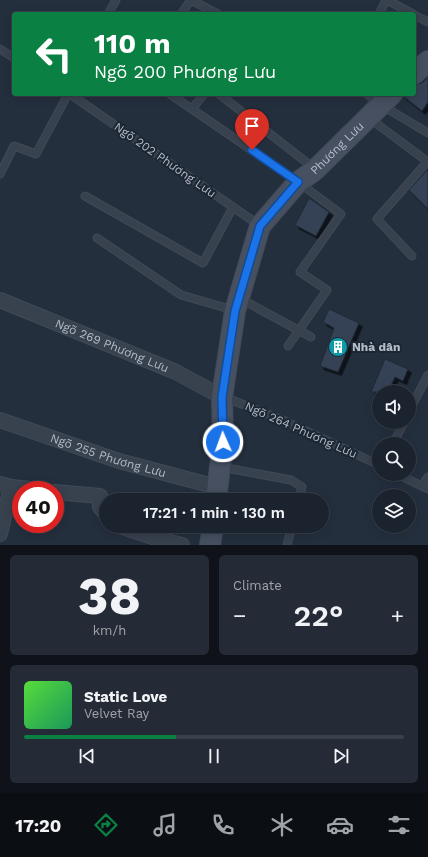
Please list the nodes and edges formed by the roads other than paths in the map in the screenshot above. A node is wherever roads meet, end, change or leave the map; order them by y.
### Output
1 (116, 0) edge
2 (386, 0) edge
3 (399, 11) edge
4 (109, 12) edge
5 (183, 12) edge
6 (214, 12) edge
7 (380, 12) edge
8 (416, 16) edge
9 (428, 22) edge
10 (0, 49) edge
11 (12, 57) edge
12 (428, 61) edge
13 (416, 72) edge
14 (68, 96) edge
15 (72, 96) edge
16 (173, 96) edge
17 (202, 96) edge
18 (222, 96) edge
19 (377, 103) edge
20 (192, 109) junction
21 (428, 133) edge
22 (428, 161) edge
23 (316, 170) junction
24 (0, 174) edge
25 (298, 182) junction
26 (85, 196) dead end
27 (233, 207) junction
28 (260, 226) junction
29 (97, 238) dead end
30 (412, 256) dead end
31 (0, 300) edge
32 (237, 304) junction
33 (299, 330) junction
34 (311, 337) dead end
35 (288, 346) dead end
36 (428, 375) edge
37 (222, 397) junction
38 (416, 398) edge
39 (0, 420) edge
40 (372, 463) edge
41 (220, 467) junction
42 (428, 477) edge
43 (411, 481) edge
44 (5, 485) edge
45 (425, 488) edge
46 (64, 493) edge
47 (213, 493) edge
48 (216, 493) edge
49 (301, 493) edge
50 (99, 496) edge
51 (140, 533) edge
52 (212, 533) edge
53 (290, 533) edge
54 (0, 534) edge
55 (182, 545) edge
56 (210, 545) edge
57 (287, 545) edge

1 - 4 lane
2 - 3 lane
2 - 7 lane
5 - 6 lane
8 - 9 lane
10 - 11 lane
12 - 13 street
14 - 24 lane
15 - 27 lane, Ngõ 202 Phương Lưu
16 - 20 lane
17 - 20 lane
18 - 23 lane
19 - 21 lane
19 - 22 lane
19 - 23 street, Phương Lưu
20 - 25 lane
22 - 30 lane
23 - 25 street, Phương Lưu
25 - 28 street, Phương Lưu
25 - 33 lane
26 - 27 lane
27 - 28 lane, Ngõ 202 Phương Lưu
28 - 32 street, Phương Lưu
29 - 32 lane
31 - 37 street, Ngõ 269 Phương Lưu
32 - 33 lane
32 - 37 street, Phương Lưu
33 - 34 lane
33 - 35 lane
36 - 38 lane
37 - 40 lane, Ngõ 264 Phương Lưu
37 - 41 street, Phương Lưu
39 - 47 street, Ngõ 255 Phương Lưu
41 - 48 street, Phương Lưu
41 - 49 lane
42 - 45 lane
43 - 45 lane
44 - 54 street
46 - 50 street
51 - 55 street
52 - 56 street
53 - 57 lane

